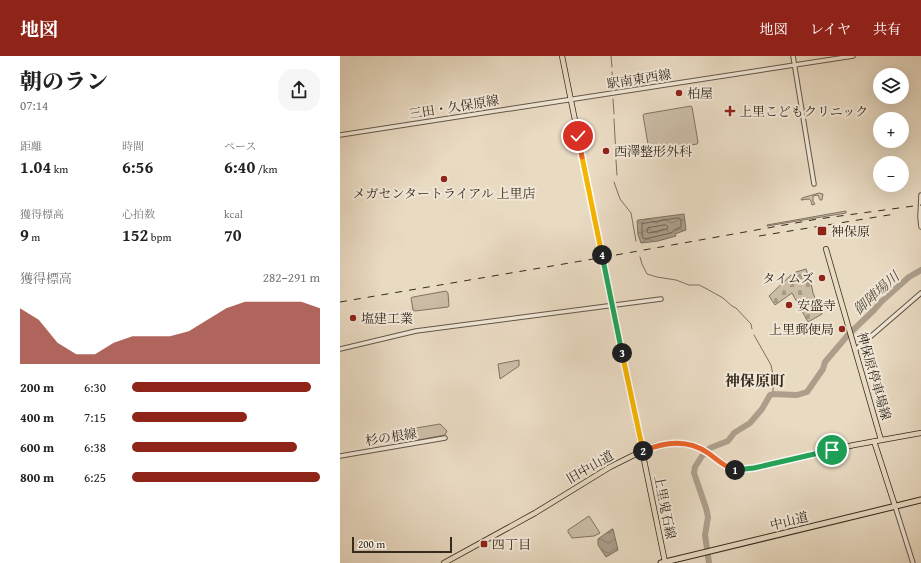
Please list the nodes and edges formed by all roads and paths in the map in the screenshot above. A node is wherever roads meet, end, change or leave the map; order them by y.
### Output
1 (562, 56) edge
2 (793, 56) edge
3 (853, 56) edge
4 (794, 65) junction
5 (571, 100) junction
6 (340, 135) edge
7 (814, 184) dead end
8 (921, 195) edge
9 (921, 227) edge
10 (826, 248) dead end
11 (921, 293) edge
12 (662, 299) dead end
13 (340, 349) edge
14 (855, 350) junction
15 (921, 433) edge
16 (445, 438) dead end
17 (881, 440) junction
18 (874, 441) junction
19 (642, 451) junction
20 (340, 456) edge
21 (921, 500) edge
22 (895, 506) junction
23 (444, 563) edge
24 (664, 563) edge
25 (913, 563) edge

1 - 5 main road, 上里鬼石線
2 - 4 street
3 - 4 street, 駅南東西線
4 - 5 street, 駅南東西線
4 - 7 street
5 - 6 street, 三田・久保原線
5 - 19 main road, 上里鬼石線, bridge
8 - 9 street
10 - 14 main road, 神保原停車場線
11 - 14 street
12 - 13 street
14 - 17 main road, 神保原停車場線
15 - 17 main road, 旧中山道
16 - 20 street, 杉の根線
17 - 18 main road, 旧中山道
18 - 19 main road, 旧中山道
18 - 22 main road
19 - 23 main road, 旧中山道
19 - 24 main road, 上里鬼石線
21 - 22 highway, 中山道
22 - 24 highway, 中山道
22 - 25 street

